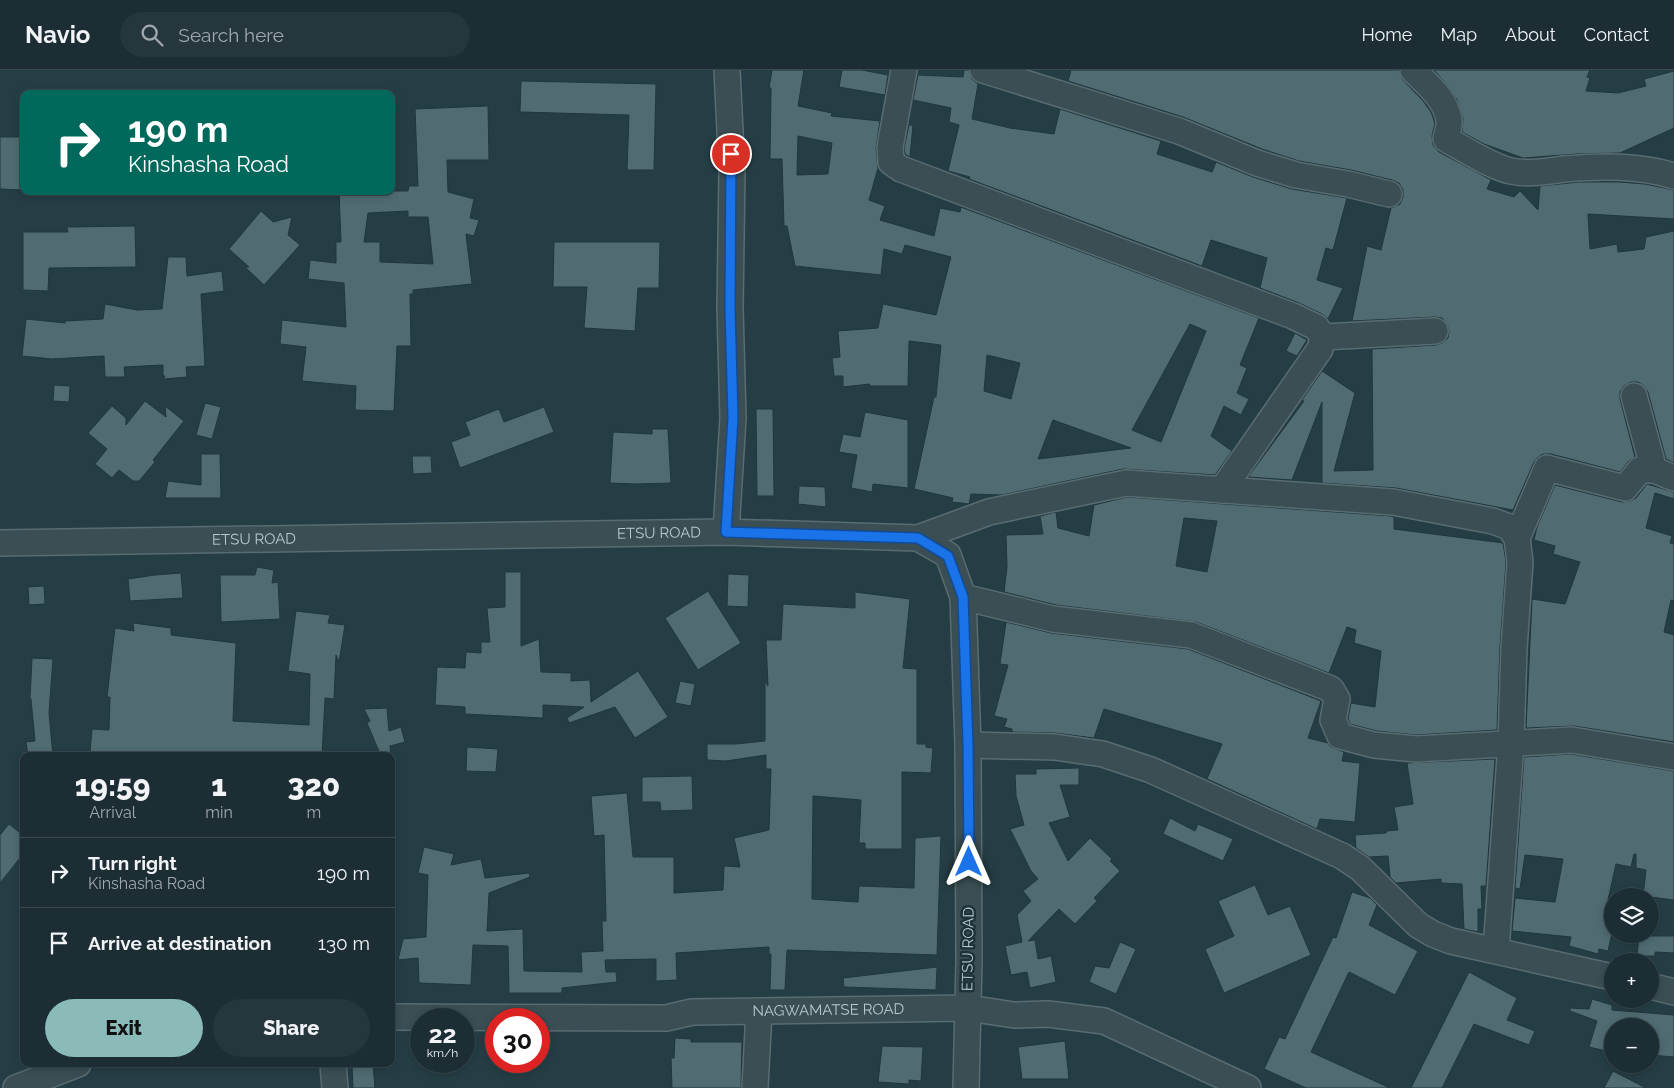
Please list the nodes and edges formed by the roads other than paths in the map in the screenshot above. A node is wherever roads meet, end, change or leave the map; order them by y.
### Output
1 (727, 70) edge
2 (904, 70) edge
3 (983, 70) edge
4 (1413, 70) edge
5 (1674, 176) edge
6 (1389, 194) dead end
7 (1435, 331) dead end
8 (1323, 337) junction
9 (1634, 396) dead end
10 (1664, 474) edge
11 (1222, 490) junction
12 (726, 532) junction
13 (918, 538) junction
14 (1517, 538) junction
15 (0, 543) edge
16 (963, 597) junction
17 (1511, 743) junction
18 (968, 745) junction
19 (1674, 757) edge
20 (1496, 950) junction
21 (1604, 975) edge
22 (1659, 988) edge
23 (1674, 992) edge
24 (968, 1008) junction
25 (759, 1012) junction
26 (395, 1017) edge
27 (70, 1067) edge
28 (333, 1067) edge
29 (16, 1088) edge
30 (335, 1088) edge
31 (755, 1088) edge
32 (966, 1088) edge
33 (1248, 1088) edge

1 - 12 street
2 - 8 street
3 - 6 street
4 - 5 street
7 - 8 street
8 - 11 street
9 - 10 street
10 - 14 street
11 - 13 street
11 - 14 street
12 - 13 street, ETSU ROAD
12 - 15 street, ETSU ROAD
13 - 16 street, ETSU ROAD
14 - 17 street
16 - 17 street
16 - 18 street, ETSU ROAD
17 - 19 street
17 - 20 street
18 - 20 street
18 - 24 street, ETSU ROAD
20 - 21 street
22 - 23 street
24 - 25 street, NAGWAMATSE ROAD
24 - 32 street, ETSU ROAD
24 - 33 street, NAGWAMATSE ROAD
25 - 26 street, NAGWAMATSE ROAD
25 - 31 street
27 - 29 street
28 - 30 street

